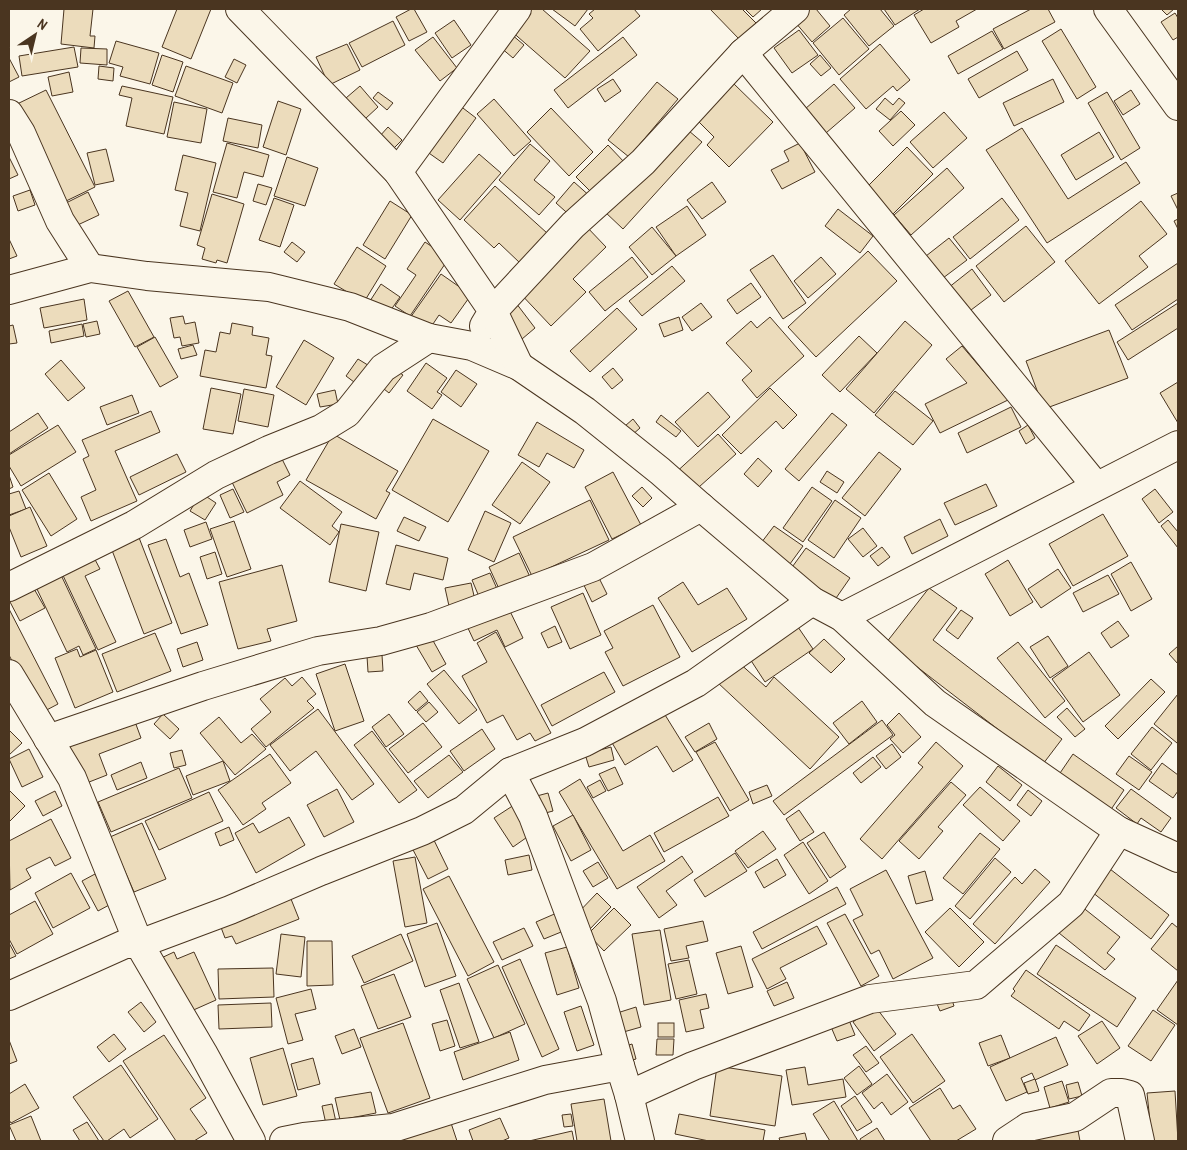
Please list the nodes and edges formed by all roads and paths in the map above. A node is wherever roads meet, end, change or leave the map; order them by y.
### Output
1 (240, 9) edge
2 (517, 9) edge
3 (795, 9) edge
4 (1108, 9) edge
5 (742, 53) junction
6 (1178, 106) edge
7 (9, 114) edge
8 (398, 172) junction
9 (90, 268) junction
10 (9, 290) edge
11 (493, 311) junction
12 (429, 338) junction
13 (472, 346) junction
14 (519, 366) junction
15 (1178, 444) edge
16 (1096, 486) junction
17 (701, 507) junction
18 (9, 588) edge
19 (812, 601) junction
20 (842, 617) junction
21 (9, 674) edge
22 (48, 739) junction
23 (510, 772) junction
24 (1120, 831) junction
25 (1178, 858) edge
26 (139, 944) junction
27 (9, 996) edge
28 (620, 1066) junction
29 (629, 1095) junction
30 (251, 1141) edge
31 (284, 1141) edge
32 (640, 1141) edge
33 (1007, 1141) edge
34 (1140, 1141) edge

1 - 8 street
2 - 8 street
3 - 5 street
4 - 6 street
5 - 11 street
5 - 16 street
7 - 9 street
8 - 11 street
9 - 10 street
9 - 12 street
11 - 13 street
11 - 14 street
12 - 13 street
12 - 18 street
13 - 14 street
14 - 17 street
15 - 16 street
16 - 20 street
17 - 19 street
17 - 22 street
19 - 20 street
19 - 23 street
20 - 24 street
21 - 22 street
22 - 26 street
23 - 26 street
23 - 28 street
24 - 25 street
24 - 29 street
26 - 27 street
26 - 30 street
28 - 29 street
28 - 31 street
29 - 32 street
33 - 34 street

